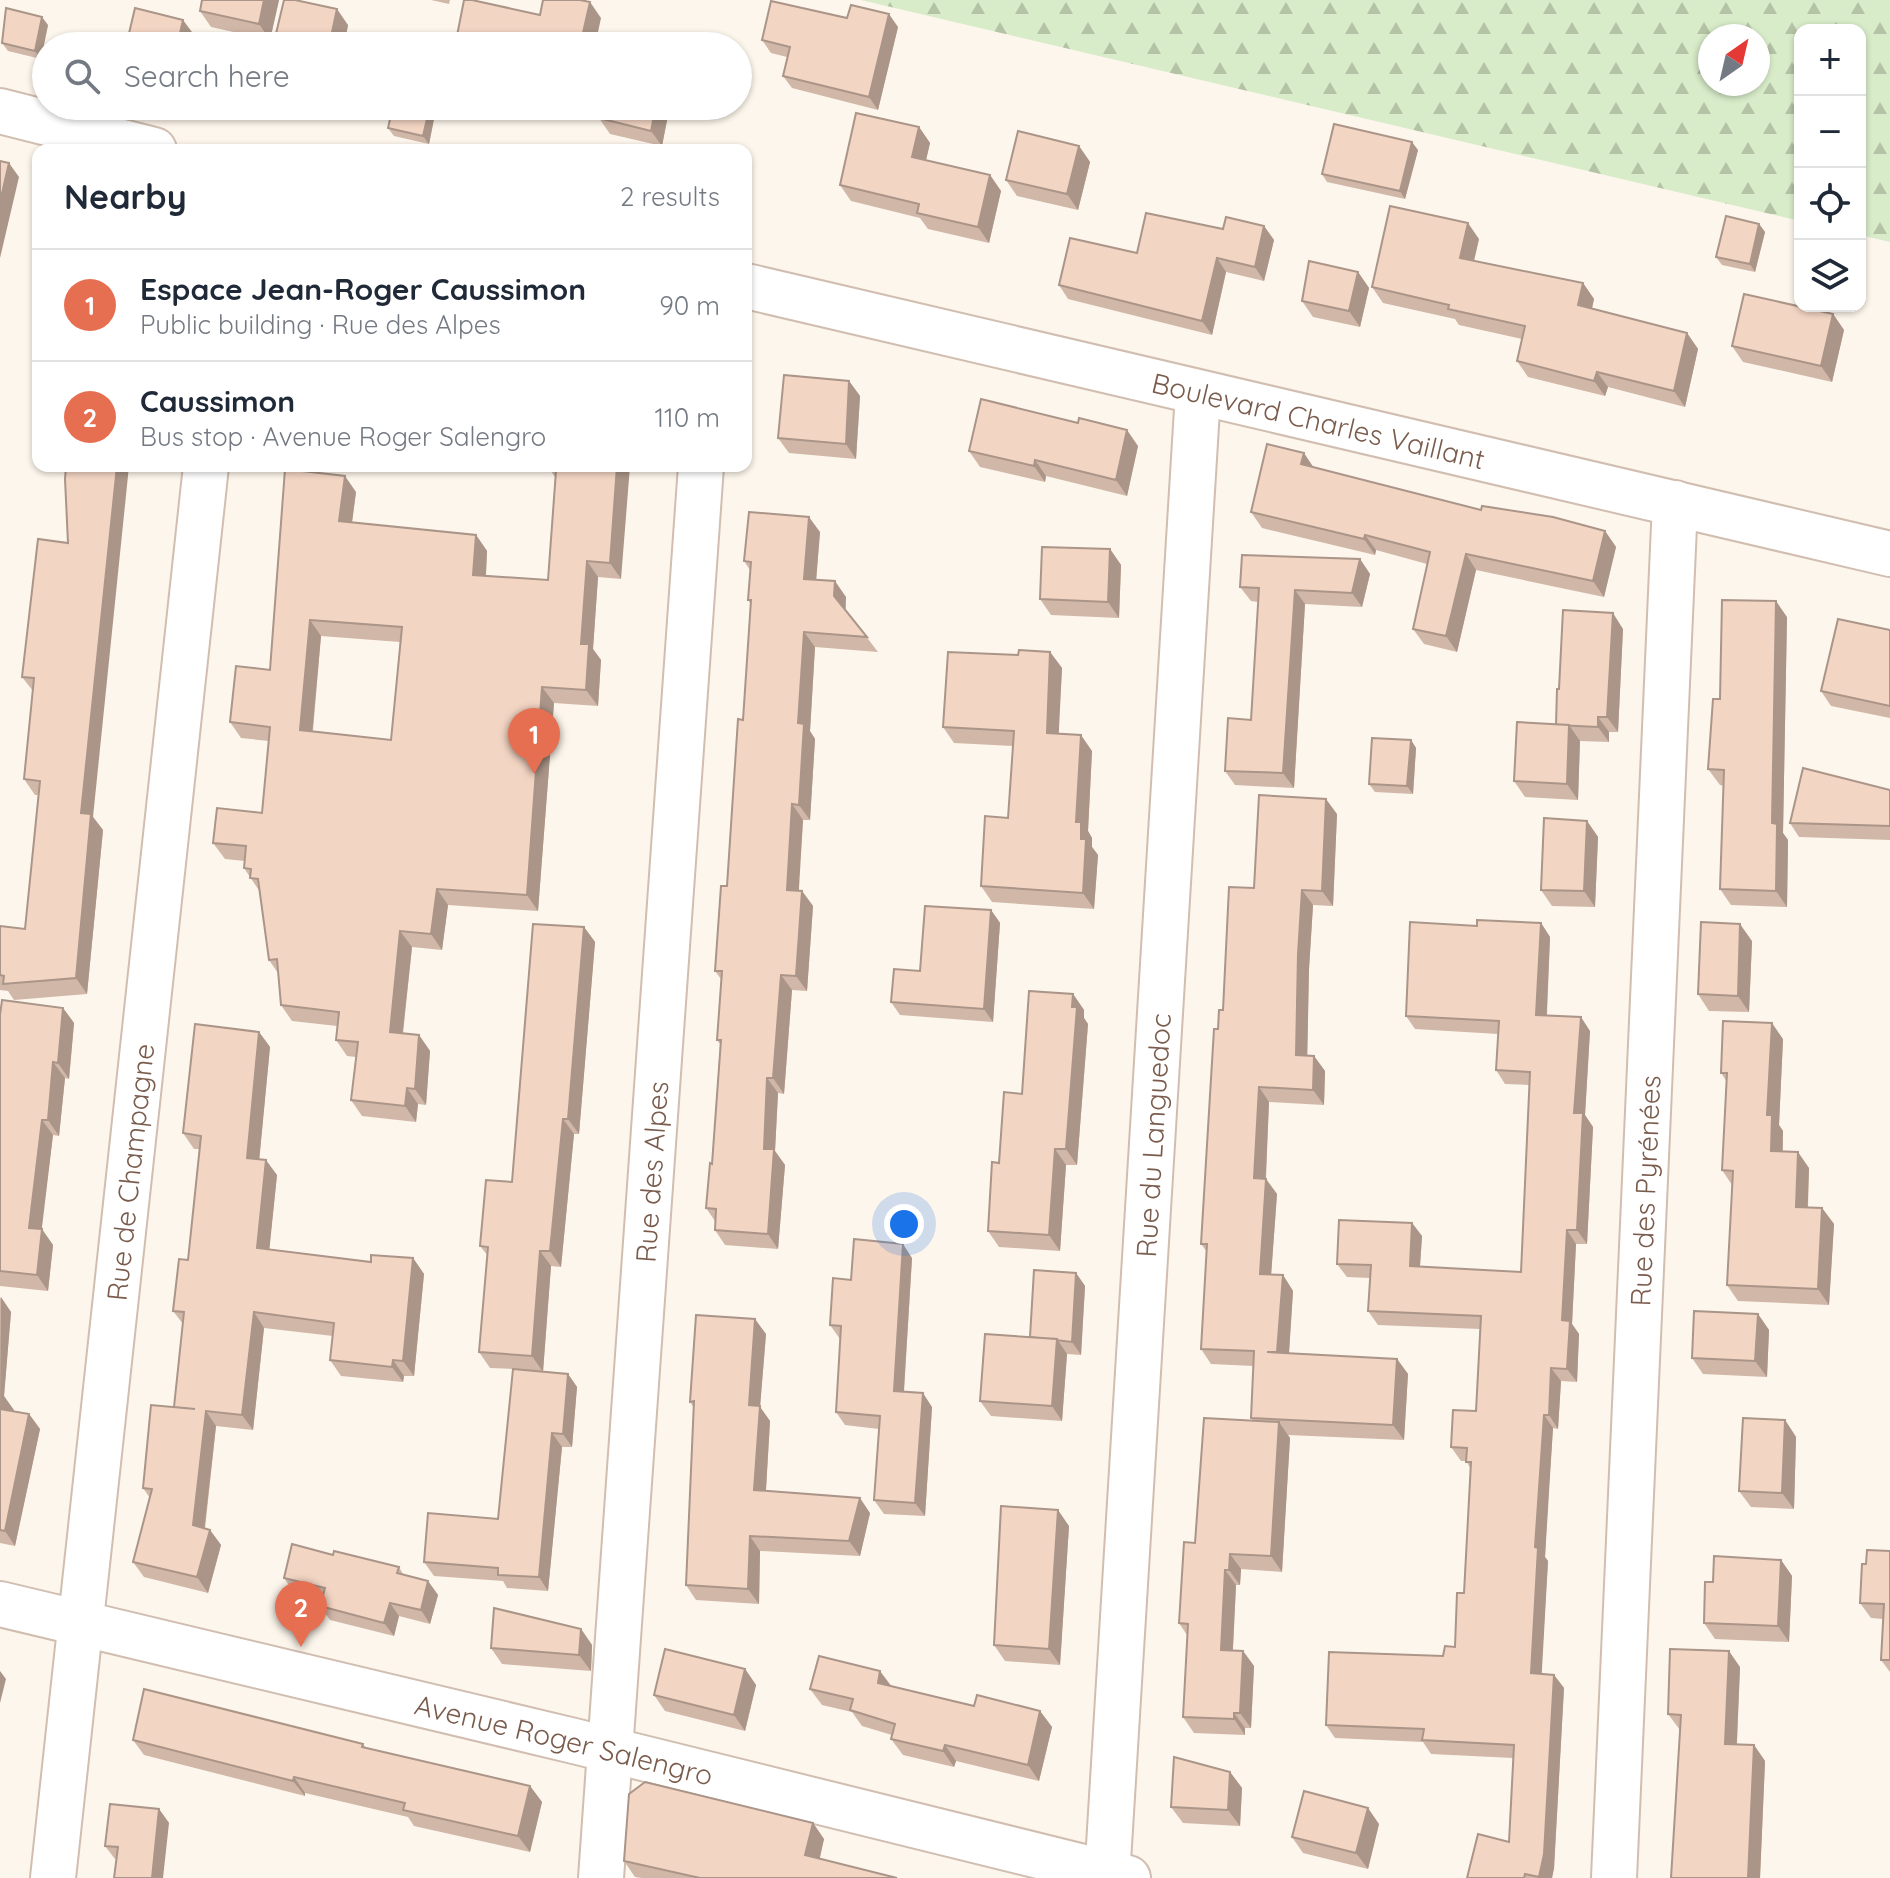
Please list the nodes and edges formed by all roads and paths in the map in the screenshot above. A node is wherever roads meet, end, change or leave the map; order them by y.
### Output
1 (0, 111) edge
2 (32, 119) edge
3 (36, 120) edge
4 (130, 144) edge
5 (752, 287) edge
6 (1198, 393) junction
7 (205, 472) edge
8 (701, 472) edge
9 (1675, 503) junction
10 (1890, 554) edge
11 (0, 1604) edge
12 (81, 1623) junction
13 (611, 1751) junction
14 (1114, 1876) edge
15 (53, 1878) edge
16 (601, 1878) edge
17 (1614, 1878) edge

1 - 2 street
3 - 4 street
5 - 6 street, Boulevard Charles Vaillant
6 - 9 street, Boulevard Charles Vaillant
6 - 14 street, Rue du Languedoc
7 - 12 street, Rue de Champagne
8 - 13 street, Rue des Alpes
9 - 10 street, Boulevard Charles Vaillant
9 - 17 street, Rue des Pyrénées
11 - 12 street, Avenue Roger Salengro
12 - 13 street, Avenue Roger Salengro
12 - 15 street, Rue de Champagne
13 - 14 street, Avenue Roger Salengro
13 - 16 street, Rue des Alpes

